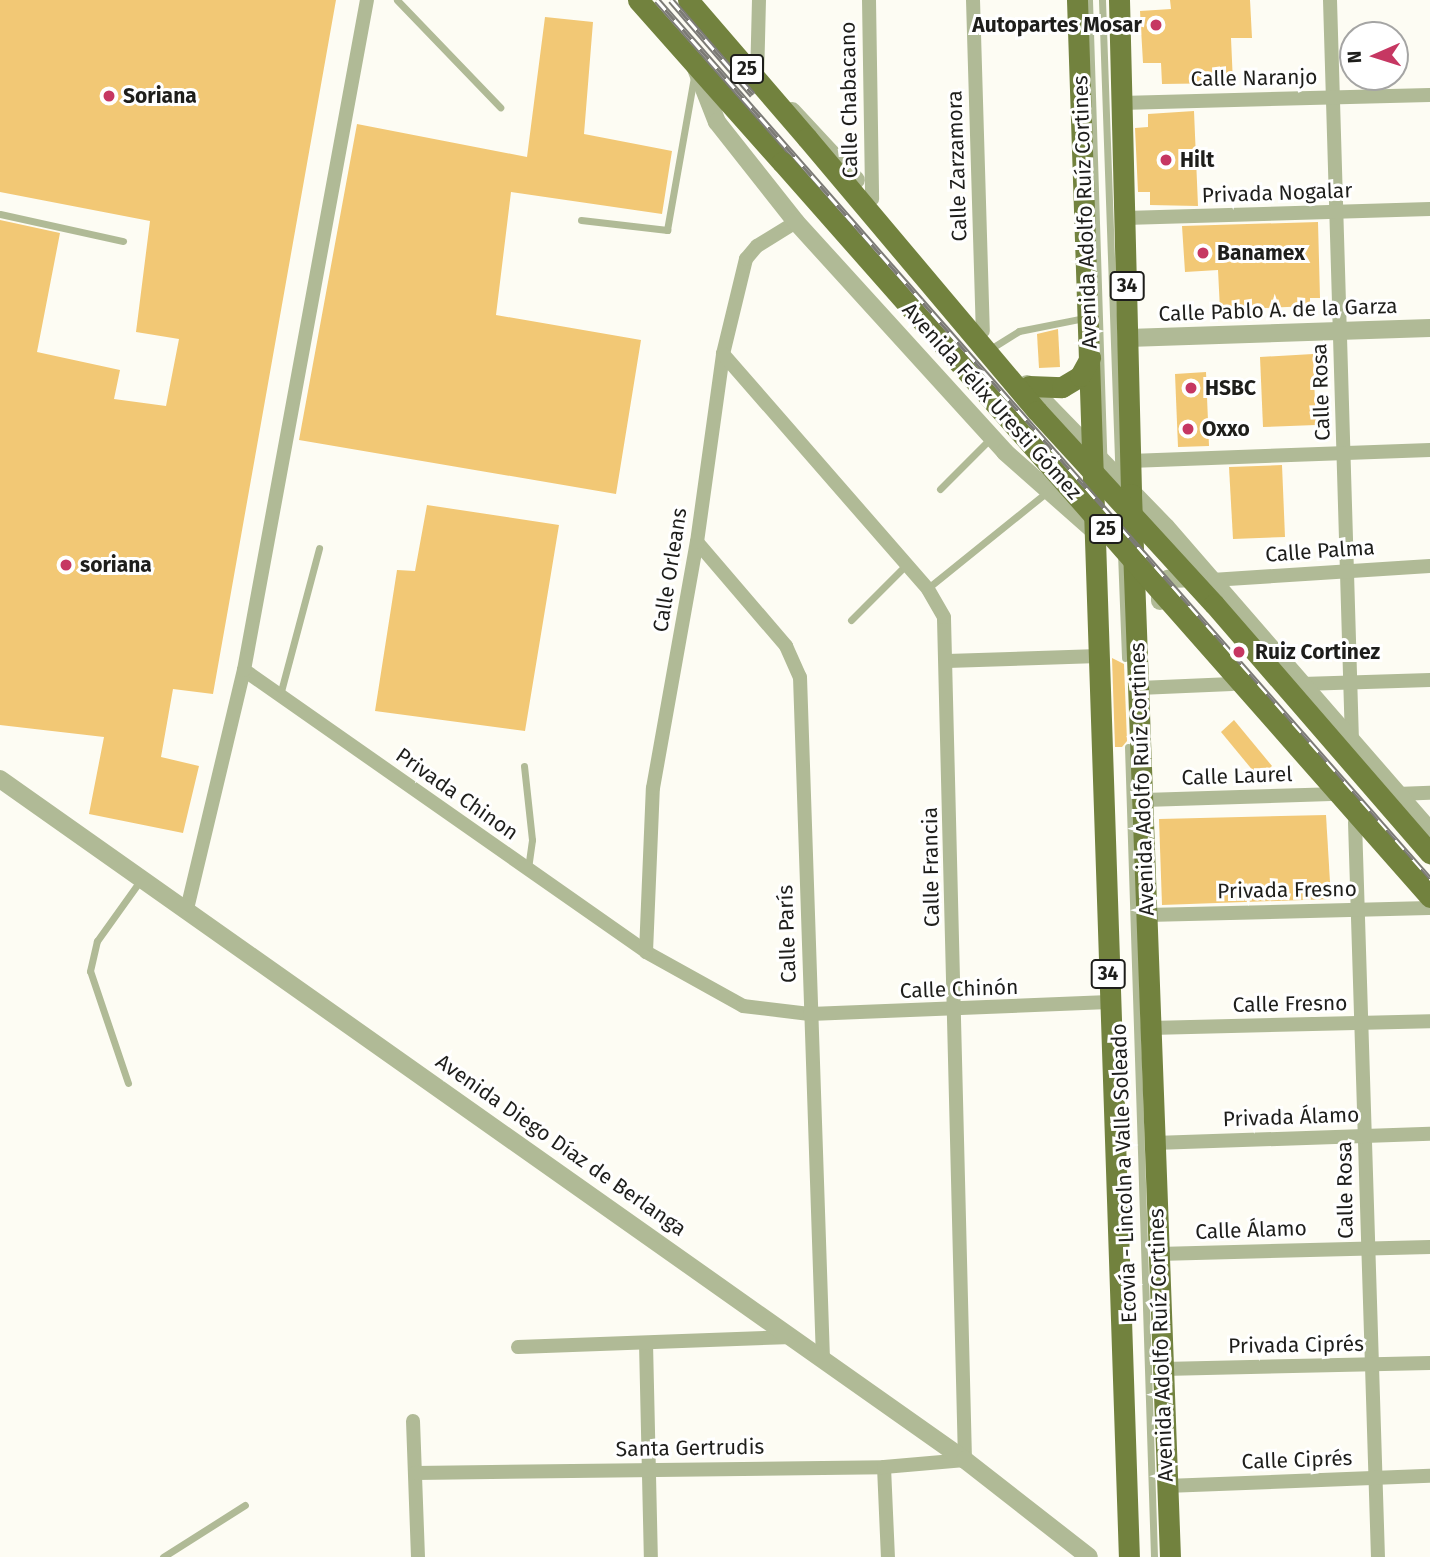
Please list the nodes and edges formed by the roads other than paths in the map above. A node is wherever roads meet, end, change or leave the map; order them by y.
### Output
1 (367, 0) edge
2 (397, 0) edge
3 (638, 0) edge
4 (688, 0) edge
5 (759, 0) edge
6 (869, 0) edge
7 (973, 0) edge
8 (1077, 0) edge
9 (1088, 0) edge
10 (1102, 0) edge
11 (1119, 0) edge
12 (1330, 0) edge
13 (695, 66) junction
14 (764, 88) junction
15 (1430, 94) edge
16 (1332, 97) junction
17 (1121, 103) junction
18 (499, 107) dead end
19 (872, 199) junction
20 (1430, 209) edge
21 (1336, 212) junction
22 (0, 215) edge
23 (1125, 218) junction
24 (581, 219) dead end
25 (796, 222) junction
26 (123, 241) dead end
27 (1088, 317) junction
28 (1430, 328) edge
29 (983, 331) junction
30 (1339, 332) junction
31 (1128, 338) junction
32 (995, 346) junction
33 (723, 354) junction
34 (1090, 358) junction
35 (1029, 386) junction
36 (1055, 415) junction
37 (992, 438) junction
38 (1430, 450) edge
39 (1005, 452) junction
40 (1344, 453) junction
41 (1130, 461) junction
42 (1100, 463) junction
43 (1125, 488) junction
44 (940, 489) dead end
45 (1049, 491) junction
46 (1101, 537) junction
47 (697, 542) junction
48 (319, 548) dead end
49 (907, 564) junction
50 (1128, 566) junction
51 (1430, 566) edge
52 (1347, 568) junction
53 (1212, 580) junction
54 (928, 589) junction
55 (1161, 604) junction
56 (851, 620) dead end
57 (1104, 657) junction
58 (1125, 657) dead end
59 (947, 662) junction
60 (244, 670) junction
61 (1430, 680) edge
62 (1352, 682) junction
63 (1232, 684) junction
64 (1302, 684) junction
65 (1139, 688) junction
66 (280, 696) junction
67 (1352, 741) junction
68 (1112, 747) dead end
69 (1128, 747) dead end
70 (524, 766) dead end
71 (0, 779) edge
72 (1430, 793) edge
73 (1331, 794) junction
74 (1397, 794) junction
75 (1144, 800) junction
76 (1355, 822) junction
77 (1430, 831) edge
78 (1430, 853) edge
79 (528, 870) junction
80 (143, 878) junction
81 (1430, 904) edge
82 (187, 909) junction
83 (1356, 909) junction
84 (1147, 915) junction
85 (646, 952) junction
86 (1109, 1002) junction
87 (956, 1011) junction
88 (810, 1014) junction
89 (1430, 1021) edge
90 (1361, 1023) junction
91 (1150, 1028) junction
92 (128, 1083) dead end
93 (1430, 1135) edge
94 (1365, 1136) junction
95 (1154, 1143) junction
96 (1430, 1247) edge
97 (1367, 1248) junction
98 (1158, 1254) junction
99 (792, 1337) junction
100 (646, 1343) junction
101 (517, 1347) dead end
102 (823, 1361) junction
103 (1430, 1363) edge
104 (1371, 1365) junction
105 (1163, 1369) junction
106 (413, 1421) dead end
107 (965, 1460) junction
108 (884, 1467) junction
109 (649, 1469) junction
110 (415, 1473) junction
111 (1430, 1476) edge
112 (1374, 1478) junction
113 (1166, 1486) junction
114 (245, 1505) dead end
115 (163, 1557) edge
116 (418, 1557) edge
117 (651, 1557) edge
118 (888, 1557) edge
119 (1089, 1557) edge
120 (1129, 1557) edge
121 (1138, 1557) edge
122 (1154, 1557) edge
123 (1170, 1557) edge
124 (1378, 1557) edge

1 - 60 street
2 - 18 lane
3 - 13 main road, Avenida Félix Uresti Gómez / 25
4 - 14 main road, Avenida Félix Uresti Gómez / 25
5 - 14 street
6 - 19 street, Calle Chabacano
7 - 29 street, Calle Zarzamora
8 - 27 main road, Avenida Adolfo Ruíz Cortines / 34
9 - 42 lane
10 - 43 lane
11 - 17 main road, Avenida Adolfo Ruíz Cortines / 34
12 - 16 street, Calle Rosa
13 - 24 lane
13 - 25 street
13 - 81 main road, Avenida Félix Uresti Gómez / 25, bridge
14 - 19 street
14 - 78 main road, Avenida Félix Uresti Gómez / 25, bridge
15 - 16 street, Calle Naranjo
16 - 17 street, Calle Naranjo
16 - 21 street, Calle Rosa
17 - 23 main road, Avenida Adolfo Ruíz Cortines / 34
19 - 29 street
20 - 21 street, Privada Nogalar
21 - 23 street, Privada Nogalar
21 - 30 street, Calle Rosa
22 - 26 lane
23 - 31 main road, Avenida Adolfo Ruíz Cortines / 34
25 - 33 street, Calle Orleans
25 - 37 street
27 - 32 lane
27 - 34 main road, Avenida Adolfo Ruíz Cortines / 34
28 - 30 street, Calle Pablo A. de la Garza
29 - 32 street
30 - 31 street, Calle Pablo A. de la Garza
30 - 40 street, Calle Rosa
31 - 41 main road, Avenida Adolfo Ruíz Cortines / 34
32 - 35 street
33 - 47 street, Calle Orleans
33 - 49 street, Calle Francia
34 - 35 main road
34 - 42 main road, Avenida Adolfo Ruíz Cortines / 34
35 - 36 street
36 - 39 street
36 - 42 street
37 - 39 street
37 - 44 lane
38 - 40 street
39 - 45 street
40 - 41 street
40 - 52 street, Calle Rosa
41 - 43 main road, Avenida Adolfo Ruíz Cortines / 34
42 - 43 street
42 - 46 main road, Avenida Adolfo Ruíz Cortines / 34
43 - 50 main road, Avenida Adolfo Ruíz Cortines / 34
43 - 53 street
45 - 46 street
45 - 54 lane
46 - 50 street
46 - 57 main road, Avenida Adolfo Ruíz Cortines / 34
47 - 85 street, Calle Orleans
47 - 88 street, Calle París
48 - 66 lane
49 - 54 street, Calle Francia
49 - 56 lane
50 - 55 street
50 - 58 lane
50 - 65 main road, Avenida Adolfo Ruíz Cortines / 34
51 - 52 street, Calle Palma
52 - 53 street, Calle Palma
52 - 62 street, Calle Rosa
53 - 55 street
53 - 64 street
54 - 59 street, Calle Francia
55 - 63 street
57 - 59 street
57 - 86 main road, Avenida Adolfo Ruíz Cortines / 34
59 - 87 street, Calle Francia
60 - 66 street, Privada Chinon
60 - 82 street
61 - 62 street
62 - 64 street
62 - 67 street, Calle Rosa
63 - 65 street
63 - 73 street
64 - 67 street
65 - 75 main road, Avenida Adolfo Ruíz Cortines / 34
66 - 79 street, Privada Chinon
67 - 74 street
68 - 121 lane
69 - 122 lane, Ecovía - Lincoln a Valle Soleado
70 - 79 lane
71 - 80 street, Avenida Diego Díaz de Berlanga
72 - 74 street
73 - 75 street, Calle Laurel
73 - 76 street
74 - 77 street
75 - 84 main road, Avenida Adolfo Ruíz Cortines / 34
76 - 81 street
76 - 83 street, Calle Rosa
79 - 85 street, Privada Chinon
80 - 82 street, Avenida Diego Díaz de Berlanga
80 - 92 lane
81 - 83 street, Privada Fresno
82 - 99 street, Avenida Diego Díaz de Berlanga
83 - 84 street, Privada Fresno
83 - 90 street, Calle Rosa
84 - 91 main road, Avenida Adolfo Ruíz Cortines / 34
85 - 88 street, Privada Chinon
86 - 87 street, Calle Chinón
86 - 120 main road, Avenida Adolfo Ruíz Cortines / 34
87 - 88 street, Calle Chinón
87 - 107 street, Calle Francia
88 - 102 street, Calle París
89 - 90 street, Calle Fresno
90 - 91 street, Calle Fresno
90 - 94 street, Calle Rosa
91 - 95 main road, Avenida Adolfo Ruíz Cortines / 34
93 - 94 street, Privada Álamo
94 - 95 street, Privada Álamo
94 - 97 street, Calle Rosa
95 - 98 main road, Avenida Adolfo Ruíz Cortines / 34
96 - 97 street, Calle Álamo
97 - 98 street, Calle Álamo
97 - 104 street, Calle Rosa
98 - 105 main road, Avenida Adolfo Ruíz Cortines / 34
99 - 100 street
99 - 102 street, Avenida Diego Díaz de Berlanga
100 - 101 street
100 - 109 street
102 - 107 street, Avenida Diego Díaz de Berlanga
103 - 104 street, Privada Ciprés
104 - 105 street, Privada Ciprés
104 - 112 street, Calle Rosa
105 - 113 main road, Avenida Adolfo Ruíz Cortines / 34
106 - 110 street
107 - 108 street, Santa Gertrudis
107 - 119 street, Avenida Diego Díaz de Berlanga
108 - 109 street, Santa Gertrudis
108 - 118 street
109 - 110 street, Santa Gertrudis
109 - 117 street
110 - 116 street
111 - 112 street, Calle Ciprés
112 - 113 street, Calle Ciprés
112 - 124 street, Calle Rosa
113 - 123 main road, Avenida Adolfo Ruíz Cortines / 34
114 - 115 lane

